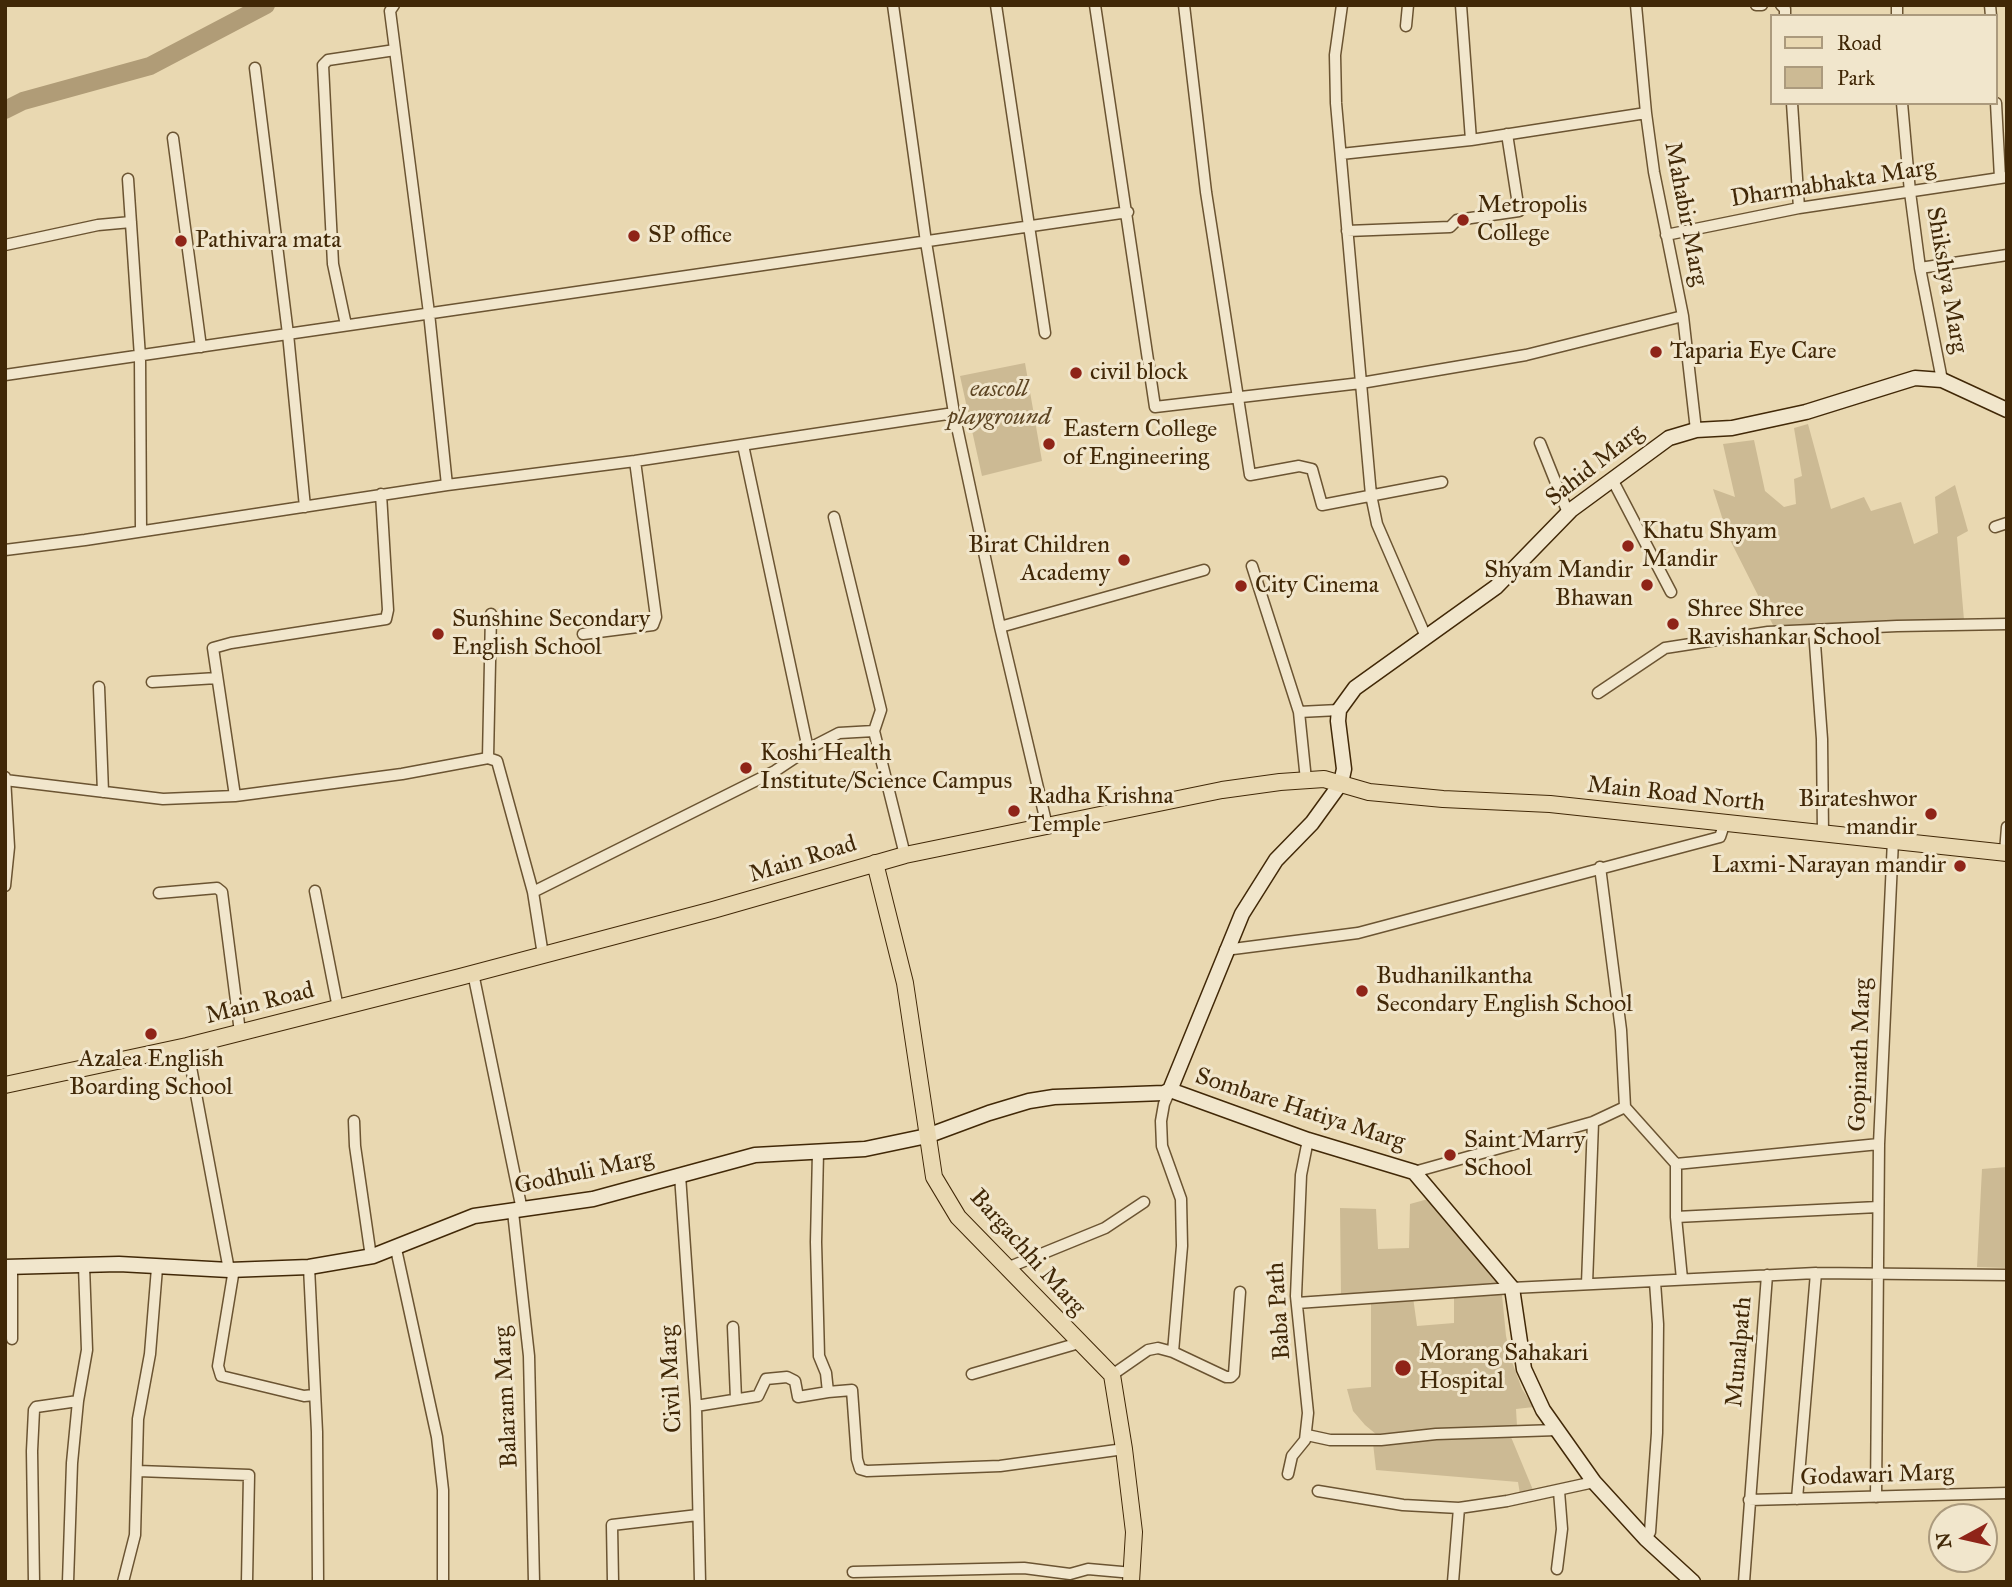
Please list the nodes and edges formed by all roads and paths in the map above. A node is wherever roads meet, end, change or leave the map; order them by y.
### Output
1 (394, 5) edge
2 (893, 5) edge
3 (996, 5) edge
4 (1095, 5) edge
5 (1184, 5) edge
6 (1342, 5) edge
7 (1408, 5) edge
8 (1461, 5) edge
9 (1636, 5) edge
10 (1756, 5) edge
11 (1762, 5) edge
12 (1406, 26) dead end
13 (395, 50) junction
14 (255, 68) dead end
15 (1792, 105) edge
16 (1902, 105) edge
17 (1996, 105) edge
18 (1646, 113) junction
19 (1507, 134) junction
20 (173, 138) dead end
21 (1471, 139) junction
22 (1341, 155) junction
23 (2004, 178) edge
24 (128, 179) dead end
25 (1910, 192) junction
26 (1800, 208) junction
27 (1128, 212) junction
28 (131, 222) junction
29 (1029, 225) junction
30 (1346, 230) junction
31 (1666, 235) junction
32 (926, 242) junction
33 (5, 245) edge
34 (2007, 255) edge
35 (1920, 268) junction
36 (429, 313) junction
37 (1683, 316) junction
38 (346, 325) junction
39 (1045, 333) dead end
40 (288, 334) junction
41 (201, 347) junction
42 (140, 357) junction
43 (5, 375) edge
44 (1942, 380) junction
45 (1361, 383) junction
46 (1239, 397) junction
47 (2007, 410) edge
48 (954, 414) junction
49 (1696, 430) junction
50 (1540, 443) dead end
51 (743, 444) junction
52 (635, 461) junction
53 (1612, 479) junction
54 (1442, 482) dead end
55 (447, 485) junction
56 (382, 494) junction
57 (1371, 495) junction
58 (305, 507) junction
59 (1568, 513) junction
60 (834, 517) dead end
61 (2007, 523) edge
62 (1995, 527) dead end
63 (141, 531) junction
64 (5, 550) edge
65 (1252, 566) dead end
66 (1204, 570) dead end
67 (1671, 592) dead end
68 (491, 614) dead end
69 (2007, 624) edge
70 (1000, 627) junction
71 (1814, 630) junction
72 (583, 634) dead end
73 (1426, 638) junction
74 (217, 678) junction
75 (152, 682) dead end
76 (99, 687) dead end
77 (1598, 694) dead end
78 (1339, 710) junction
79 (1299, 712) junction
80 (874, 731) junction
81 (808, 748) junction
82 (488, 758) junction
83 (5, 779) edge
84 (1306, 780) junction
85 (1341, 783) junction
86 (103, 792) junction
87 (235, 796) junction
88 (1725, 822) junction
89 (1047, 826) junction
90 (2007, 827) edge
91 (1823, 834) junction
92 (1893, 840) junction
93 (2006, 852) edge
94 (905, 855) junction
95 (875, 863) junction
96 (1600, 867) junction
97 (5, 886) edge
98 (316, 891) dead end
99 (533, 892) junction
100 (159, 893) dead end
101 (1226, 950) junction
102 (542, 953) junction
103 (473, 973) junction
104 (337, 1004) junction
105 (239, 1029) junction
106 (187, 1046) junction
107 (5, 1083) edge
108 (1170, 1090) junction
109 (1625, 1107) junction
110 (354, 1121) dead end
111 (1593, 1122) junction
112 (927, 1136) junction
113 (1308, 1140) junction
114 (1879, 1144) junction
115 (818, 1152) junction
116 (1676, 1164) junction
117 (1413, 1172) junction
118 (680, 1175) junction
119 (1144, 1202) dead end
120 (1878, 1207) junction
121 (517, 1211) junction
122 (1676, 1217) junction
123 (396, 1249) junction
124 (371, 1257) junction
125 (8, 1266) edge
126 (83, 1266) junction
127 (309, 1267) junction
128 (157, 1268) junction
129 (1007, 1268) junction
130 (232, 1269) junction
131 (1816, 1273) junction
132 (1877, 1273) junction
133 (1767, 1275) junction
134 (2007, 1275) edge
135 (1682, 1279) junction
136 (1655, 1282) junction
137 (1587, 1284) junction
138 (1512, 1288) junction
139 (1240, 1292) dead end
140 (1297, 1303) junction
141 (733, 1327) dead end
142 (12, 1339) dead end
143 (1079, 1343) junction
144 (1173, 1352) junction
145 (972, 1374) dead end
146 (1112, 1375) junction
147 (828, 1392) junction
148 (314, 1395) junction
149 (736, 1399) junction
150 (78, 1401) junction
151 (696, 1405) junction
152 (1557, 1430) junction
153 (1307, 1435) junction
154 (1124, 1449) junction
155 (138, 1471) junction
156 (1288, 1474) dead end
157 (1594, 1482) junction
158 (1318, 1491) dead end
159 (1559, 1491) junction
160 (2007, 1493) edge
161 (1876, 1497) junction
162 (1797, 1499) junction
163 (1749, 1500) junction
164 (1459, 1508) junction
165 (698, 1515) junction
166 (1646, 1539) junction
167 (1557, 1569) dead end
168 (853, 1572) dead end
169 (1132, 1577) edge
170 (34, 1582) edge
171 (68, 1582) edge
172 (123, 1582) edge
173 (247, 1582) edge
174 (318, 1582) edge
175 (443, 1582) edge
176 (534, 1582) edge
177 (613, 1582) edge
178 (700, 1582) edge
179 (1453, 1582) edge
180 (1693, 1582) edge
181 (1744, 1582) edge

1 - 13 street
2 - 32 street
3 - 29 street
4 - 27 street
5 - 46 street
6 - 22 street
7 - 12 street
8 - 21 street
9 - 18 street, Mahabir Marg
10 - 11 street
13 - 36 street
13 - 38 street
14 - 40 street
15 - 26 street
16 - 25 street, Shikshya Marg
17 - 23 street
18 - 19 street
18 - 31 street, Mahabir Marg
19 - 21 street
19 - 30 street
20 - 41 street
21 - 22 street
22 - 30 street
23 - 25 street, Dharmabhakta Marg
24 - 28 street
25 - 26 street, Dharmabhakta Marg
25 - 35 street, Shikshya Marg
26 - 31 street, Dharmabhakta Marg
27 - 29 street
27 - 46 street
28 - 33 street
28 - 42 street
29 - 32 street
29 - 39 street
30 - 45 street
31 - 37 street, Mahabir Marg
32 - 36 street
32 - 48 street
34 - 35 street
35 - 44 street, Shikshya Marg
36 - 38 street
36 - 55 street
37 - 45 street
37 - 49 street, Mahabir Marg
38 - 40 street
40 - 41 street
40 - 58 street
41 - 42 street
42 - 43 street
42 - 63 street
44 - 47 main road, Sahid Marg
44 - 49 main road, Sahid Marg
45 - 46 street
45 - 57 street
46 - 57 street
48 - 51 street
48 - 70 street
49 - 53 main road, Sahid Marg
50 - 59 street
51 - 52 street
51 - 81 street
52 - 55 street
52 - 72 street
53 - 59 main road, Sahid Marg
53 - 67 street
54 - 57 street
55 - 56 street
56 - 58 street
56 - 74 street
57 - 73 street
58 - 63 street
59 - 73 main road, Sahid Marg
60 - 80 street
61 - 62 street
63 - 64 street
65 - 79 street
66 - 70 street
68 - 82 street
69 - 71 street
70 - 89 street
71 - 77 street
71 - 91 street
73 - 78 main road, Sahid Marg
74 - 75 street
74 - 87 street
76 - 86 street
78 - 79 street
78 - 85 main road
79 - 84 street
80 - 81 street
80 - 94 street
81 - 99 street
82 - 87 street
82 - 99 street
83 - 86 street
83 - 97 street
84 - 85 main road, Main Road North
84 - 89 main road, Main Road North
85 - 88 main road, Main Road North
85 - 101 main road
86 - 87 street
88 - 91 main road, Main Road North
88 - 96 street
89 - 94 main road, Main Road
90 - 93 street
91 - 92 main road, Main Road North
92 - 93 main road, Main Road North
92 - 114 street, Gopinath Marg
94 - 95 main road, Main Road
95 - 102 main road, Main Road
95 - 112 main road, Bargachhi Marg
96 - 101 street
96 - 109 street
98 - 104 street
99 - 102 street
100 - 105 street
101 - 108 main road
102 - 103 main road, Main Road
102 - 104 main road, Main Road
103 - 104 main road, Main Road
103 - 121 street, Balaram Marg
104 - 105 main road, Main Road
105 - 106 main road, Main Road
105 - 107 main road, Main Road
106 - 107 main road, Main Road
106 - 130 street
108 - 112 main road, Godhuli Marg
108 - 113 main road, Sombare Hatiya Marg
108 - 144 street
109 - 111 street, Sombare Hatiya Marg
109 - 116 street
110 - 124 street
111 - 117 street, Sombare Hatiya Marg
111 - 137 street
112 - 115 main road, Godhuli Marg
112 - 129 main road, Bargachhi Marg
113 - 117 main road, Sombare Hatiya Marg
113 - 140 street, Baba Path
114 - 116 street
114 - 120 street, Gopinath Marg
115 - 118 main road, Godhuli Marg
115 - 147 street
116 - 122 street
117 - 138 main road
118 - 121 main road, Godhuli Marg
118 - 151 street, Civil Marg
119 - 129 street
120 - 122 street
120 - 132 street, Gopinath Marg
121 - 123 main road, Godhuli Marg
121 - 176 street, Balaram Marg
122 - 135 street
123 - 124 main road, Godhuli Marg
123 - 175 street
124 - 127 main road, Godhuli Marg
125 - 126 main road, Godhuli Marg
125 - 142 street
126 - 128 main road, Godhuli Marg
126 - 150 street
127 - 130 main road, Godhuli Marg
127 - 148 street
128 - 130 main road, Godhuli Marg
128 - 155 street
129 - 143 main road, Bargachhi Marg
130 - 148 street
131 - 132 street
131 - 133 street
131 - 162 street
132 - 134 street
132 - 161 street, Gopinath Marg
133 - 135 street, Munalpath
133 - 163 street, Munalpath
135 - 136 street, Munalpath
136 - 137 street, Munalpath
136 - 166 street
137 - 138 street, Munalpath
138 - 140 street, Munalpath
138 - 152 main road
139 - 144 street
140 - 153 street, Baba Path
141 - 149 street
143 - 145 street
143 - 146 main road, Bargachhi Marg
144 - 146 street
146 - 154 main road
147 - 149 street
147 - 154 street
148 - 174 street
149 - 151 street
150 - 170 street
150 - 171 street
151 - 165 street, Civil Marg
152 - 153 street
152 - 157 main road
153 - 156 street, Baba Path
154 - 169 main road
155 - 172 street
155 - 173 street
157 - 159 street
157 - 166 main road
158 - 164 street
159 - 164 street
159 - 167 street
160 - 161 street, Godawari Marg
161 - 162 street, Godawari Marg
162 - 163 street, Godawari Marg
163 - 181 street, Munalpath
164 - 179 street
165 - 177 street
165 - 178 street, Civil Marg
166 - 180 main road
168 - 169 street

